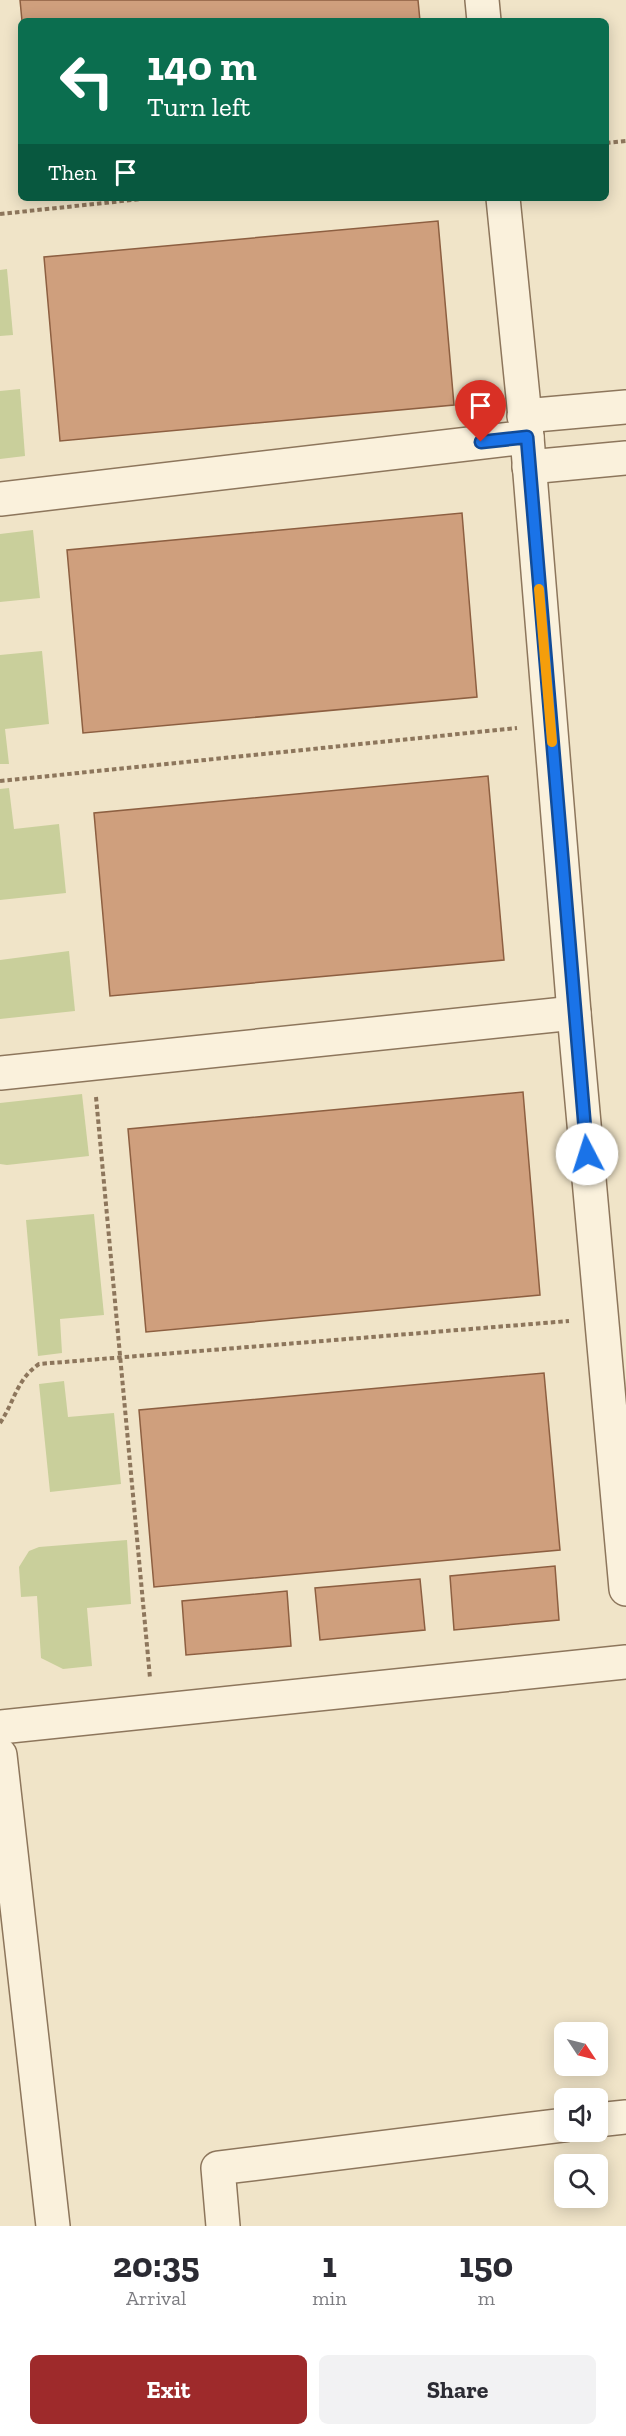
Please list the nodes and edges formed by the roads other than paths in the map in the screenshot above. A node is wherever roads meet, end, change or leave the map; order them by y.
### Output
1 (482, 0) edge
2 (484, 18) edge
3 (503, 201) edge
4 (626, 407) edge
5 (527, 440) junction
6 (626, 458) edge
7 (0, 499) edge
8 (574, 1013) junction
9 (0, 1073) edge
10 (626, 1589) edge
11 (626, 1662) edge
12 (0, 1727) edge
13 (0, 1755) edge
14 (626, 2117) edge
15 (608, 2119) edge
16 (554, 2126) edge
17 (52, 2226) edge
18 (223, 2226) edge

1 - 2 lane
3 - 5 lane
4 - 5 lane
5 - 6 lane
5 - 7 lane
5 - 8 lane
8 - 9 lane
8 - 10 lane
11 - 12 lane
13 - 17 lane
14 - 15 lane
16 - 18 lane

